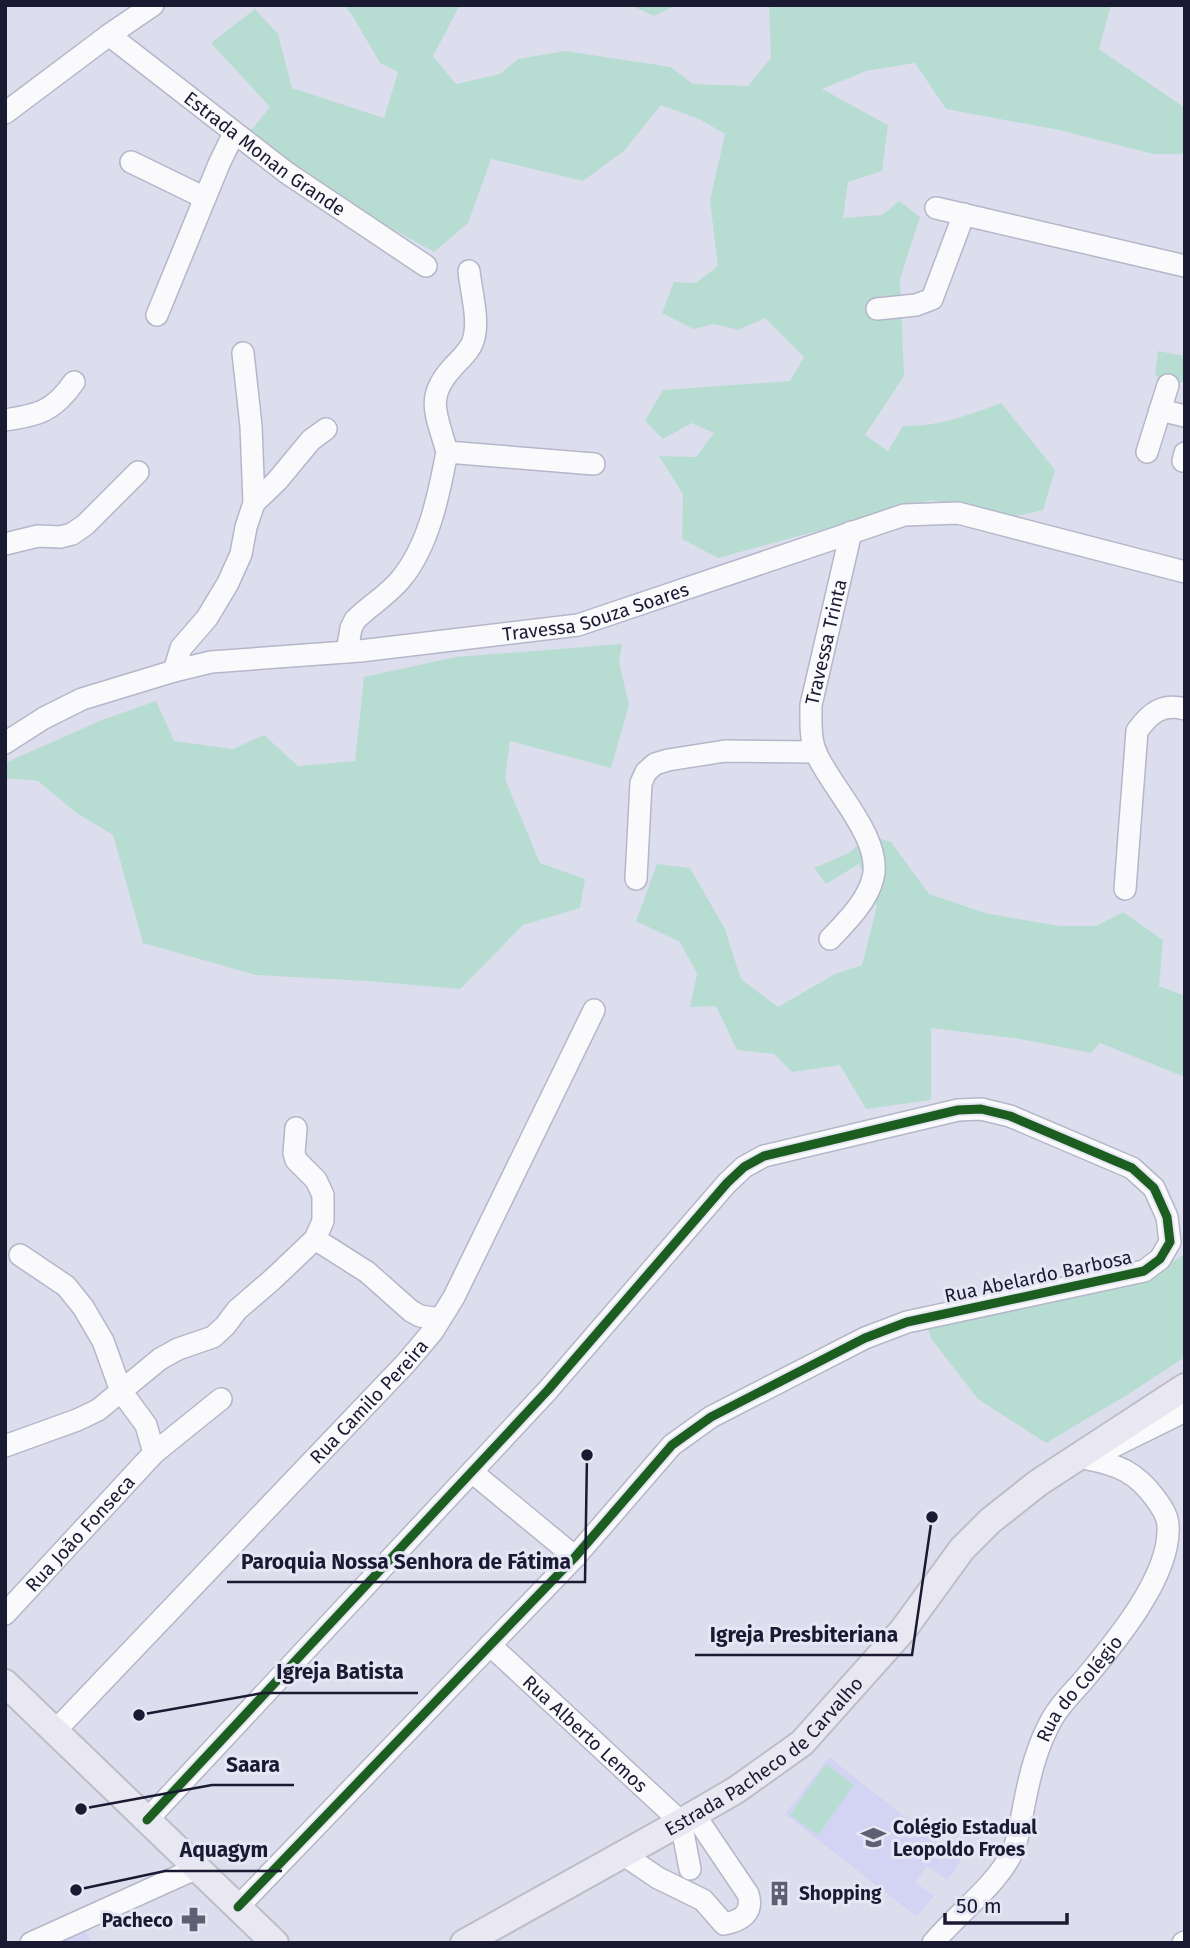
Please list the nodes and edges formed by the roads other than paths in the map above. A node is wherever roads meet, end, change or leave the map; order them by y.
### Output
1 (153, 5) edge
2 (109, 35) junction
3 (5, 113) edge
4 (234, 134) junction
5 (131, 162) dead end
6 (205, 198) junction
7 (936, 208) dead end
8 (964, 214) junction
9 (426, 266) dead end
10 (1185, 266) edge
11 (469, 271) dead end
12 (877, 309) dead end
13 (157, 315) dead end
14 (243, 353) dead end
15 (74, 382) dead end
16 (1168, 385) dead end
17 (1160, 410) junction
18 (1185, 416) edge
19 (5, 420) edge
20 (326, 429) dead end
21 (447, 452) junction
22 (1147, 452) dead end
23 (594, 464) dead end
24 (138, 472) dead end
25 (254, 503) junction
26 (851, 532) junction
27 (5, 544) edge
28 (1185, 572) edge
29 (347, 652) junction
30 (174, 671) junction
31 (1185, 709) edge
32 (5, 743) edge
33 (816, 752) junction
34 (636, 879) dead end
35 (1125, 889) dead end
36 (830, 939) dead end
37 (594, 1010) dead end
38 (296, 1128) dead end
39 (315, 1239) junction
40 (20, 1255) dead end
41 (440, 1319) junction
42 (1185, 1387) edge
43 (121, 1391) junction
44 (221, 1399) dead end
45 (1185, 1411) edge
46 (5, 1446) edge
47 (154, 1452) junction
48 (1088, 1459) junction
49 (1056, 1471) junction
50 (472, 1472) junction
51 (575, 1557) junction
52 (5, 1614) edge
53 (490, 1645) junction
54 (5, 1683) edge
55 (55, 1731) junction
56 (687, 1818) junction
57 (148, 1820) junction
58 (719, 1850) junction
59 (624, 1855) junction
60 (197, 1868) junction
61 (690, 1869) junction
62 (669, 1883) junction
63 (238, 1908) junction
64 (472, 1940) edge
65 (31, 1943) edge
66 (275, 1943) edge
67 (933, 1943) edge

1 - 2 street
2 - 3 street
2 - 4 street, Estrada Monan Grande
4 - 6 street
4 - 9 street, Estrada Monan Grande
5 - 6 street
6 - 13 street
7 - 8 street
8 - 10 street
8 - 12 street
11 - 21 street
14 - 25 street
15 - 19 street
16 - 17 street
17 - 18 street
17 - 22 street
20 - 25 street
21 - 23 street
21 - 29 street
24 - 27 street
25 - 30 street
26 - 28 street, Travessa Souza Soares
26 - 29 street, Travessa Souza Soares
26 - 33 street, Travessa Trinta
29 - 30 street, Travessa Souza Soares
30 - 32 street, Travessa Souza Soares
31 - 35 street
33 - 34 street
33 - 36 street
37 - 41 street, Rua Camilo Pereira
38 - 39 street
39 - 41 street
39 - 43 street
40 - 43 street
41 - 55 street, Rua Camilo Pereira
42 - 49 main road, Estrada Pacheco de Carvalho
43 - 46 street
43 - 47 street
44 - 47 street, Rua João Fonseca
45 - 48 street
47 - 52 street, Rua João Fonseca
48 - 49 street
48 - 67 street, Rua do Colégio
49 - 56 main road, Estrada Pacheco de Carvalho
50 - 51 street
50 - 51 street, Rua Abelardo Barbosa
50 - 57 street
51 - 53 street
53 - 56 street, Rua Alberto Lemos
53 - 63 street
54 - 55 main road
55 - 57 main road
56 - 58 street, Rua Alberto Lemos
56 - 59 main road, Estrada Pacheco de Carvalho
56 - 61 street
57 - 60 main road
58 - 61 street
58 - 62 street, Rua Alberto Lemos
59 - 62 street
59 - 64 main road, Estrada Pacheco de Carvalho
60 - 63 main road
60 - 65 street
61 - 62 street
63 - 66 main road

